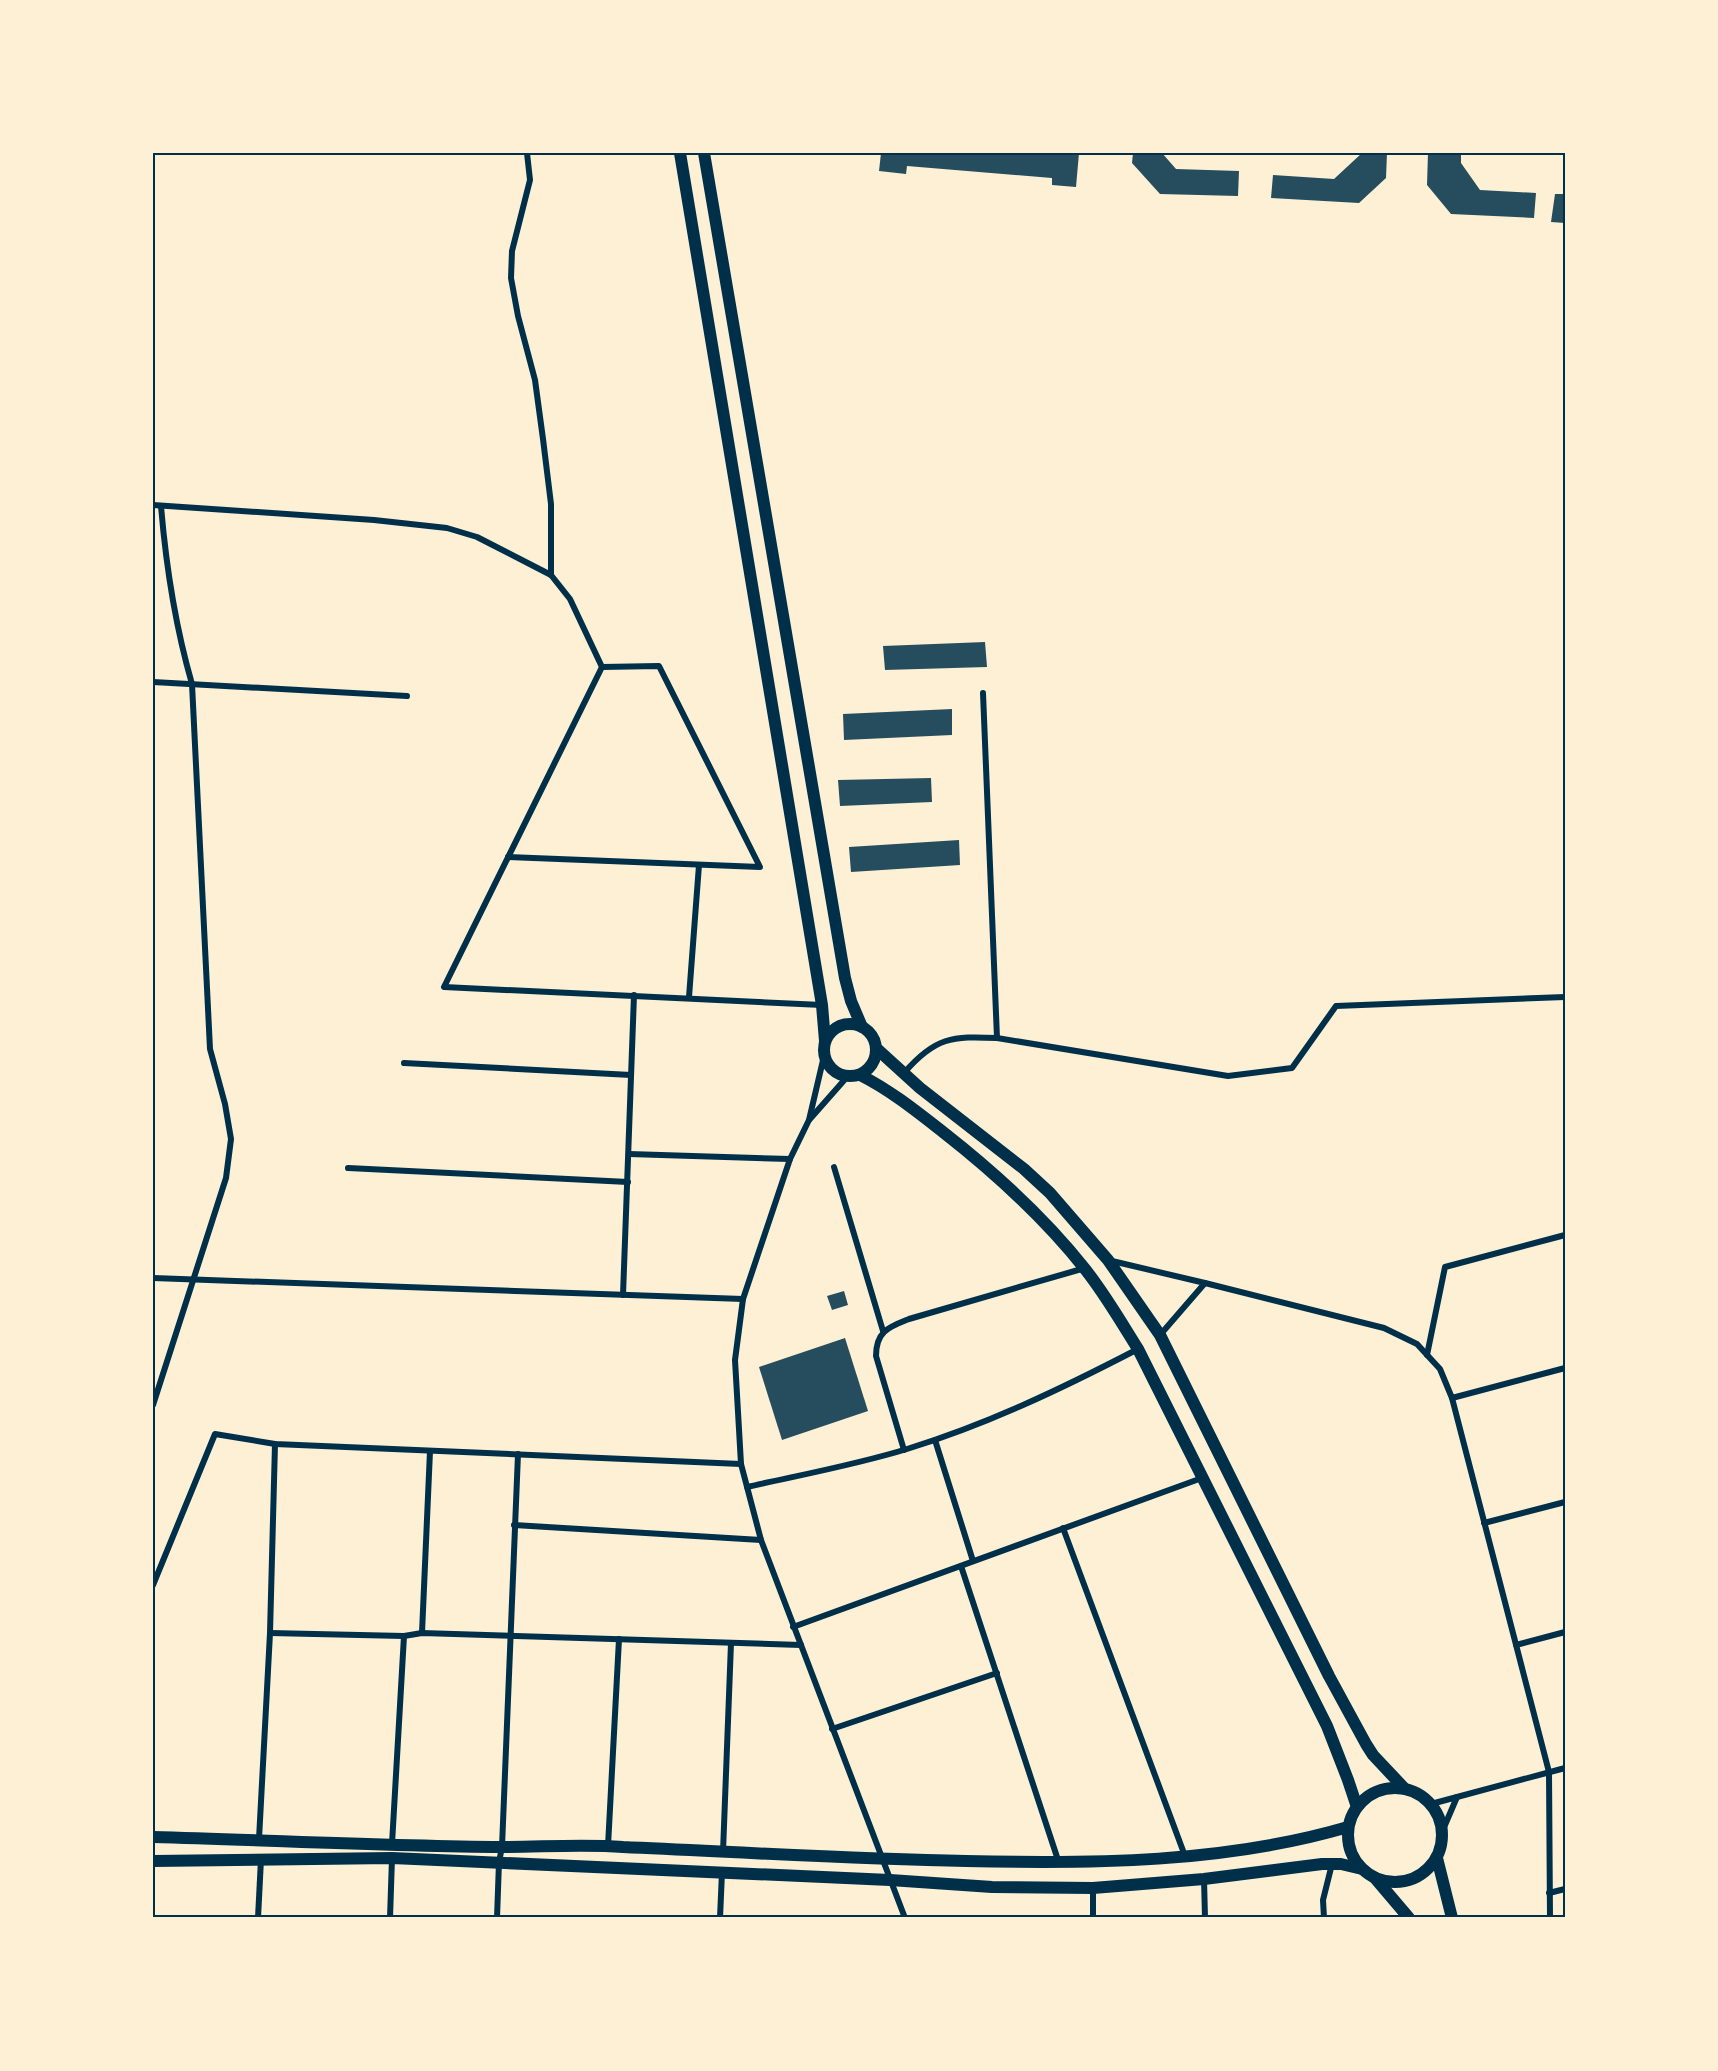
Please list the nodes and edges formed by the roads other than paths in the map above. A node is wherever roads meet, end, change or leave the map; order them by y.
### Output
1 (527, 153) edge
2 (680, 153) edge
3 (704, 153) edge
4 (153, 505) edge
5 (161, 506) junction
6 (551, 575) junction
7 (602, 667) junction
8 (153, 682) edge
9 (192, 684) junction
10 (984, 693) dead end
11 (407, 696) dead end
12 (508, 857) junction
13 (699, 865) junction
14 (634, 995) junction
15 (689, 997) junction
16 (1565, 997) edge
17 (822, 1005) junction
18 (862, 1027) junction
19 (997, 1038) junction
20 (825, 1041) junction
21 (876, 1048) junction
22 (824, 1056) junction
23 (404, 1063) dead end
24 (904, 1073) junction
25 (631, 1075) junction
26 (860, 1075) junction
27 (847, 1077) junction
28 (809, 1120) junction
29 (629, 1154) junction
30 (790, 1160) junction
31 (834, 1167) dead end
32 (348, 1168) dead end
33 (628, 1182) junction
34 (1565, 1235) edge
35 (1108, 1260) junction
36 (1085, 1268) junction
37 (153, 1278) edge
38 (193, 1279) junction
39 (1205, 1283) junction
40 (623, 1295) junction
41 (743, 1299) junction
42 (883, 1331) junction
43 (1160, 1335) junction
44 (1138, 1349) junction
45 (1427, 1355) junction
46 (1565, 1368) edge
47 (156, 1389) edge
48 (1452, 1398) junction
49 (153, 1405) edge
50 (935, 1440) junction
51 (275, 1444) junction
52 (904, 1450) junction
53 (430, 1451) junction
54 (518, 1455) junction
55 (741, 1464) junction
56 (1202, 1478) junction
57 (747, 1487) junction
58 (1565, 1502) edge
59 (1485, 1523) junction
60 (514, 1525) junction
61 (1063, 1528) junction
62 (761, 1540) junction
63 (973, 1561) junction
64 (961, 1566) junction
65 (153, 1586) edge
66 (793, 1627) junction
67 (1565, 1632) edge
68 (270, 1633) junction
69 (422, 1633) junction
70 (404, 1636) junction
71 (509, 1636) junction
72 (620, 1639) junction
73 (731, 1643) junction
74 (801, 1645) junction
75 (1516, 1646) junction
76 (997, 1673) junction
77 (832, 1729) junction
78 (1565, 1767) edge
79 (1549, 1772) junction
80 (1405, 1789) junction
81 (1457, 1797) junction
82 (1431, 1804) junction
83 (1357, 1807) junction
84 (1348, 1827) junction
85 (1442, 1832) junction
86 (153, 1837) edge
87 (259, 1839) junction
88 (392, 1844) junction
89 (608, 1846) junction
90 (502, 1847) junction
91 (723, 1852) junction
92 (1185, 1856) junction
93 (392, 1858) junction
94 (1437, 1858) junction
95 (261, 1859) junction
96 (882, 1860) junction
97 (153, 1861) edge
98 (499, 1862) junction
99 (1059, 1863) junction
100 (1332, 1864) junction
101 (1362, 1869) junction
102 (722, 1872) junction
103 (1375, 1878) junction
104 (890, 1880) junction
105 (1204, 1880) junction
106 (1093, 1888) junction
107 (1565, 1889) edge
108 (1549, 1893) junction
109 (258, 1918) edge
110 (390, 1918) edge
111 (497, 1918) edge
112 (720, 1918) edge
113 (904, 1918) edge
114 (1094, 1918) edge
115 (1205, 1918) edge
116 (1324, 1918) edge
117 (1409, 1918) edge
118 (1452, 1918) edge
119 (1550, 1918) edge

1 - 6 street
2 - 17 main road
3 - 18 main road
4 - 5 street
5 - 6 street
5 - 9 street
6 - 7 street
7 - 12 street
7 - 13 street
8 - 9 street
9 - 11 street
9 - 38 street
10 - 19 street
12 - 13 street
12 - 14 street
13 - 15 street
14 - 15 street
14 - 25 street
15 - 17 street
16 - 19 street
17 - 20 main road
18 - 20 main road
18 - 21 main road
19 - 24 street
20 - 22 main road
21 - 24 main road
21 - 26 main road
22 - 27 main road
22 - 28 street
23 - 25 street
24 - 35 main road
25 - 29 street
26 - 27 main road
26 - 36 main road
27 - 28 street
28 - 30 street
29 - 30 street
29 - 33 street
30 - 41 street
31 - 42 street
32 - 33 street
33 - 40 street
34 - 45 street
35 - 39 street
35 - 43 main road
36 - 42 street
36 - 44 main road
37 - 38 street
38 - 40 street
38 - 47 street
39 - 43 street
39 - 45 street
40 - 41 street
41 - 55 street
42 - 52 street
43 - 80 main road
44 - 50 street
44 - 56 main road
45 - 48 street
46 - 48 street
47 - 49 street
48 - 59 street
50 - 52 street
50 - 63 street
51 - 53 street
51 - 65 street
51 - 68 street
52 - 57 street
53 - 54 street
53 - 69 street
54 - 55 street
54 - 60 street
55 - 57 street
56 - 61 street
56 - 83 main road
57 - 62 street
58 - 59 street
59 - 75 street
60 - 62 street
60 - 71 street
61 - 63 street
61 - 92 street
62 - 66 street
63 - 64 street
64 - 66 street
64 - 76 street
66 - 74 street
67 - 75 street
68 - 70 street
68 - 87 street
69 - 70 street
69 - 71 street
70 - 88 street
71 - 72 street
71 - 90 street
72 - 73 street
72 - 89 street
73 - 74 street
73 - 91 street
74 - 77 street
75 - 79 street
76 - 77 street
76 - 99 street
77 - 96 street
78 - 79 street
79 - 81 street
79 - 108 street
80 - 82 main road
80 - 83 main road
81 - 82 street
81 - 85 street
82 - 85 main road
83 - 84 main road
84 - 92 main road
84 - 101 main road
85 - 94 main road
86 - 87 main road
87 - 88 main road
88 - 90 main road
89 - 90 main road
89 - 91 main road
90 - 98 street
91 - 96 main road
92 - 99 main road
93 - 95 main road
93 - 98 main road
93 - 110 street
94 - 103 main road
94 - 118 main road
95 - 97 main road
95 - 109 street
96 - 99 main road
96 - 104 street
98 - 102 main road
98 - 111 street
100 - 101 main road
100 - 105 main road
100 - 116 street
101 - 103 main road
102 - 104 main road
102 - 112 street
103 - 117 main road
104 - 106 main road
104 - 113 street
105 - 106 main road
105 - 115 street
106 - 114 street
107 - 108 street
108 - 119 street

